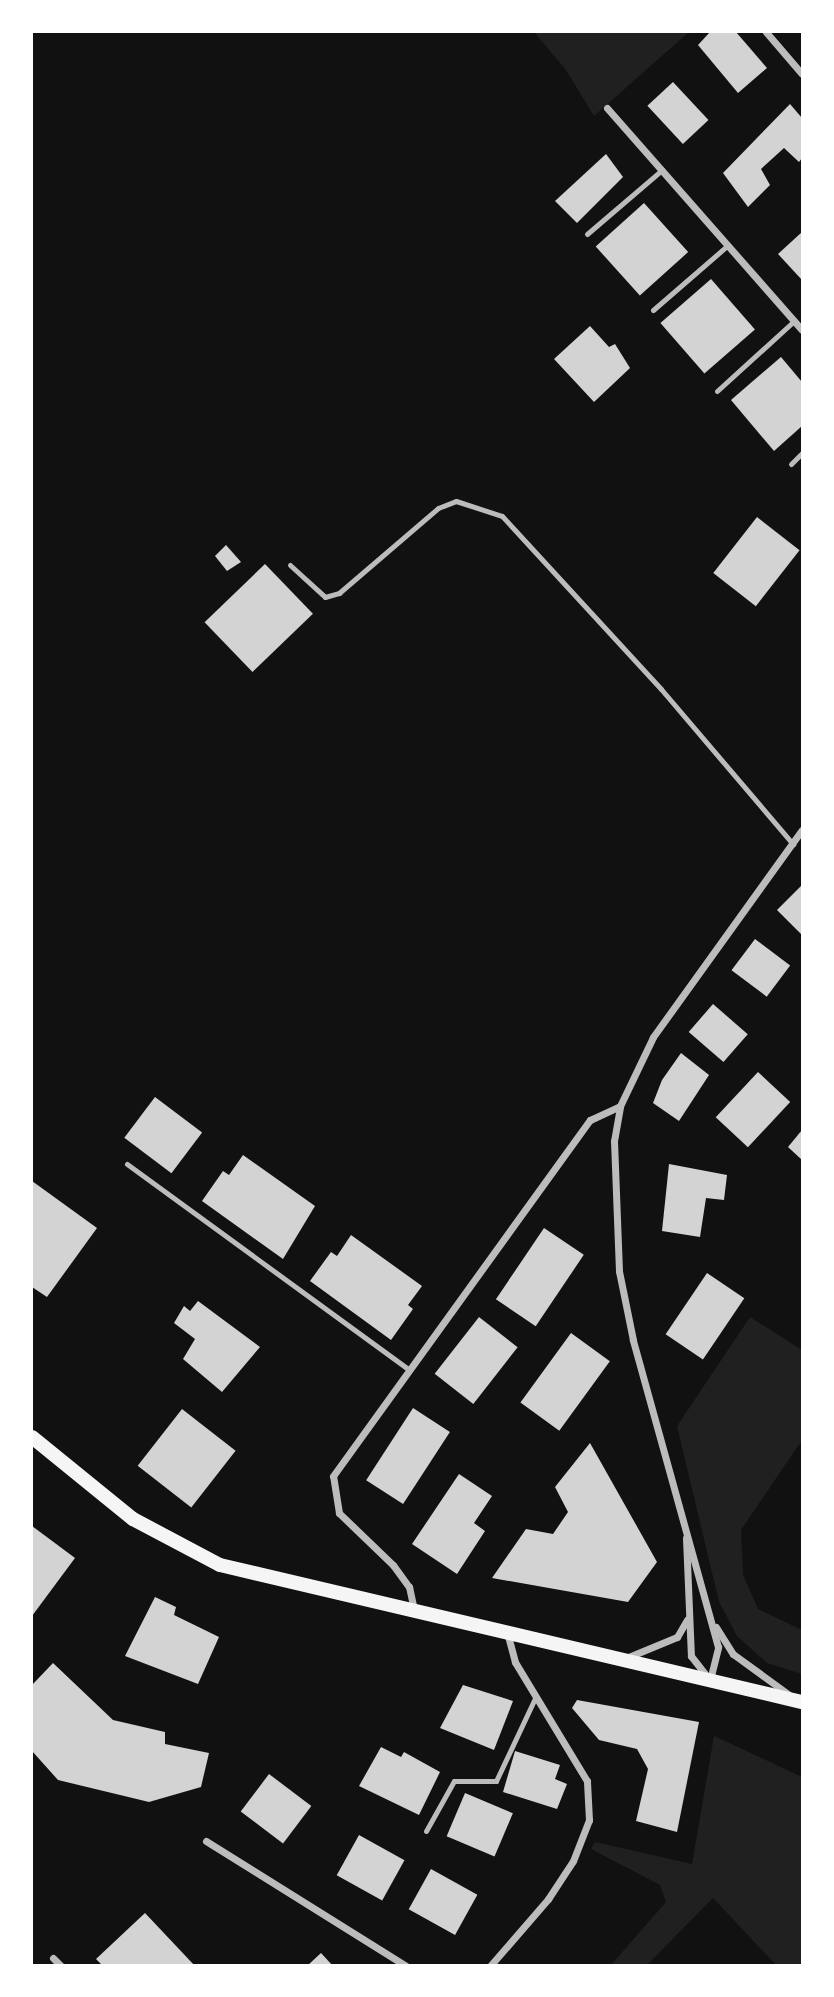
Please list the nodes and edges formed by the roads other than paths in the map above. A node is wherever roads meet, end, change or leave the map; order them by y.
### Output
1 (766, 32) edge
2 (803, 74) edge
3 (607, 108) dead end
4 (662, 170) junction
5 (587, 234) dead end
6 (728, 245) junction
7 (653, 310) dead end
8 (794, 321) junction
9 (803, 330) edge
10 (717, 391) dead end
11 (803, 453) edge
12 (791, 464) dead end
13 (290, 565) dead end
14 (801, 835) edge
15 (793, 844) junction
16 (620, 1106) junction
17 (127, 1164) dead end
18 (409, 1370) junction
19 (32, 1437) edge
20 (685, 1538) junction
21 (414, 1611) junction
22 (689, 1616) junction
23 (711, 1617) junction
24 (507, 1632) junction
25 (621, 1659) junction
26 (710, 1680) junction
27 (535, 1698) junction
28 (800, 1701) edge
29 (426, 1831) dead end
30 (206, 1840) dead end
31 (53, 1958) dead end
32 (61, 1965) edge
33 (405, 1965) edge
34 (490, 1965) edge

1 - 2 street
3 - 4 street
4 - 5 lane
4 - 6 street
6 - 7 lane
6 - 8 street
8 - 9 street
8 - 10 lane
11 - 12 lane
13 - 15 lane
14 - 15 street
15 - 16 street
16 - 18 street
16 - 20 street
17 - 18 lane
18 - 21 street
19 - 21 main road
20 - 22 street
20 - 23 street
21 - 24 main road
22 - 25 street
22 - 26 street
23 - 26 street
23 - 28 street
24 - 25 main road
24 - 27 street
25 - 26 main road
26 - 28 main road
27 - 29 lane
27 - 34 street
30 - 33 street
31 - 32 street

